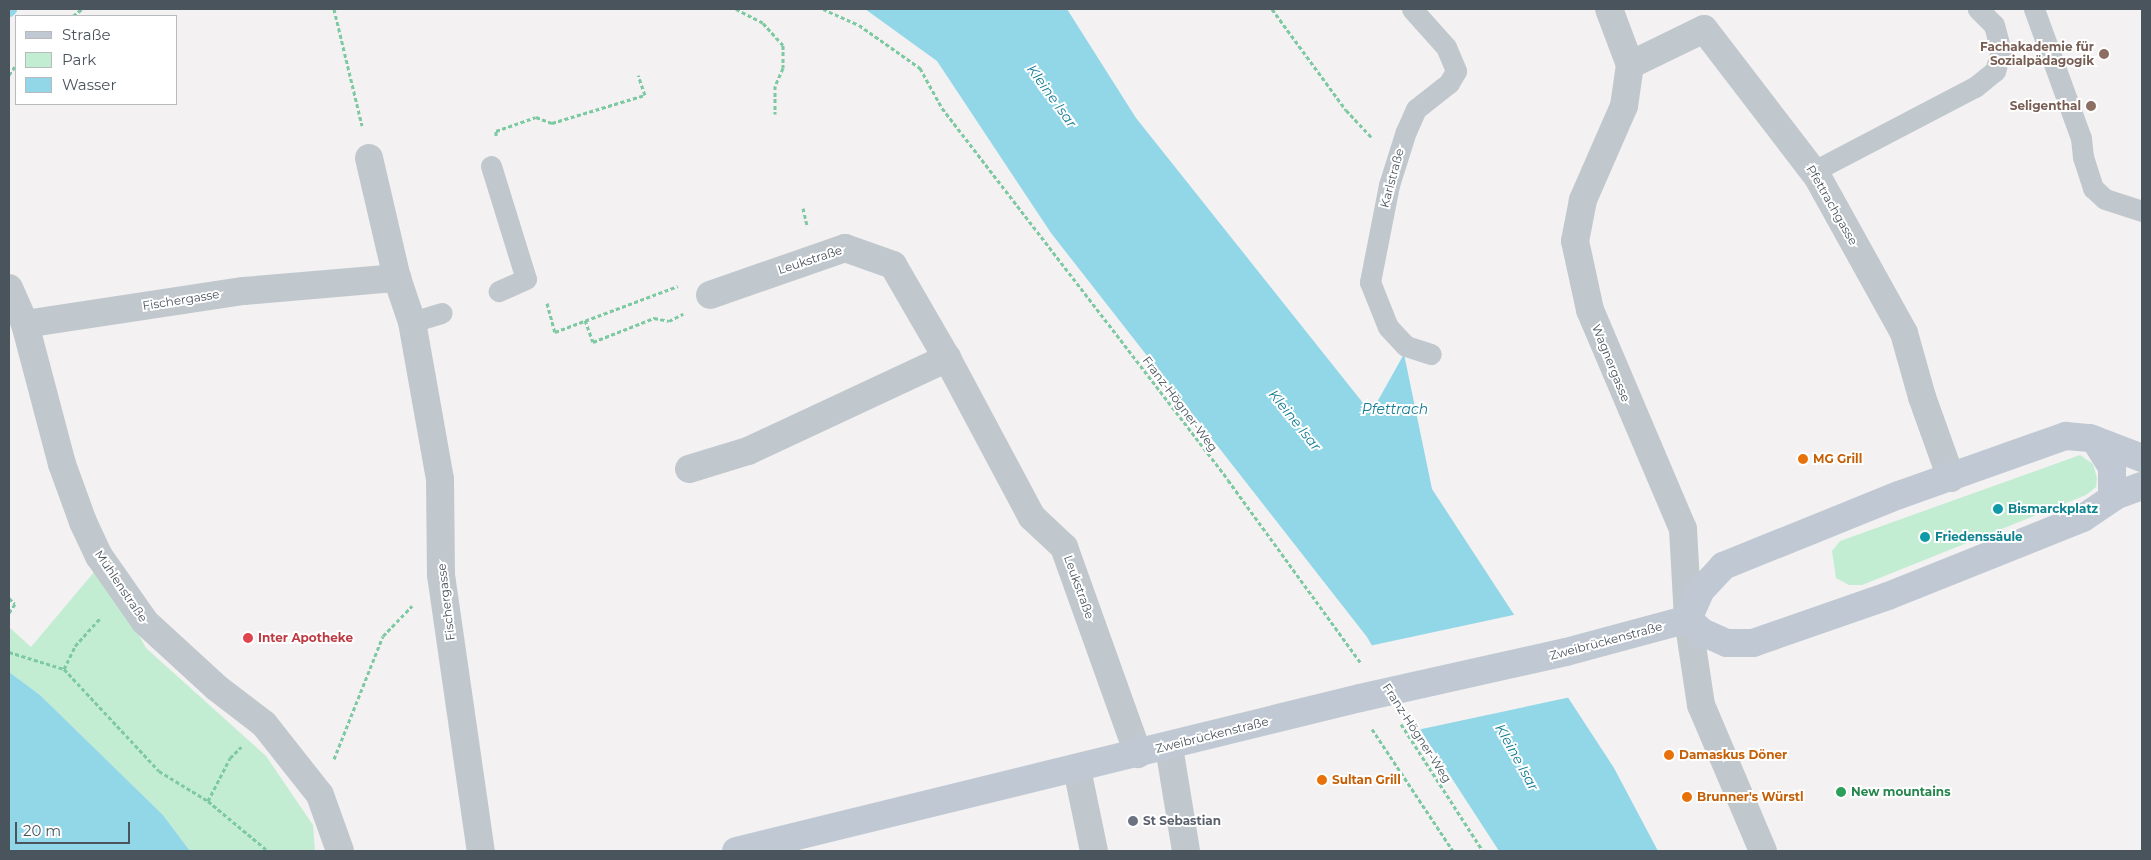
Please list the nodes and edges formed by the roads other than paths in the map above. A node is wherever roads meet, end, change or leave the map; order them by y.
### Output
1 (1412, 9) edge
2 (1609, 9) edge
3 (1978, 9) edge
4 (2034, 9) edge
5 (1630, 65) junction
6 (369, 158) road end
7 (491, 166) road end
8 (1814, 171) junction
9 (2142, 211) edge
10 (397, 278) junction
11 (9, 288) edge
12 (499, 291) dead end
13 (700, 303) road end
14 (442, 312) dead end
15 (412, 322) junction
16 (25, 324) junction
17 (1429, 346) dead end
18 (947, 358) junction
19 (2095, 440) junction
20 (2142, 458) edge
21 (689, 468) dead end
22 (1951, 478) junction
23 (2142, 486) edge
24 (2112, 498) junction
25 (1688, 619) junction
26 (1169, 746) junction
27 (1138, 754) junction
28 (1077, 769) junction
29 (340, 851) edge
30 (480, 851) edge
31 (736, 851) edge
32 (1094, 851) edge
33 (1186, 851) edge
34 (1763, 851) edge

1 - 17 lane, Karlstraße
2 - 5 street
3 - 8 lane
4 - 9 lane
5 - 8 street, Pfettrachgasse
5 - 25 street, Wagnergasse
6 - 10 street, Fischergasse
7 - 12 lane
8 - 22 street, Pfettrachgasse
10 - 15 street, Fischergasse
10 - 16 street, Fischergasse
11 - 16 street, Mühlenstraße
13 - 18 street, Leukstraße
14 - 15 lane
15 - 30 street, Fischergasse
16 - 29 street, Mühlenstraße
18 - 21 street
18 - 27 street, Leukstraße
19 - 20 street
19 - 22 street
19 - 24 street
22 - 25 street
23 - 24 street
24 - 25 street
25 - 26 street, Zweibrückenstraße, bridge
25 - 34 street, Wagnergasse
26 - 27 street, Zweibrückenstraße
26 - 33 street
27 - 28 street, Zweibrückenstraße
28 - 31 street, Zweibrückenstraße
28 - 32 street

